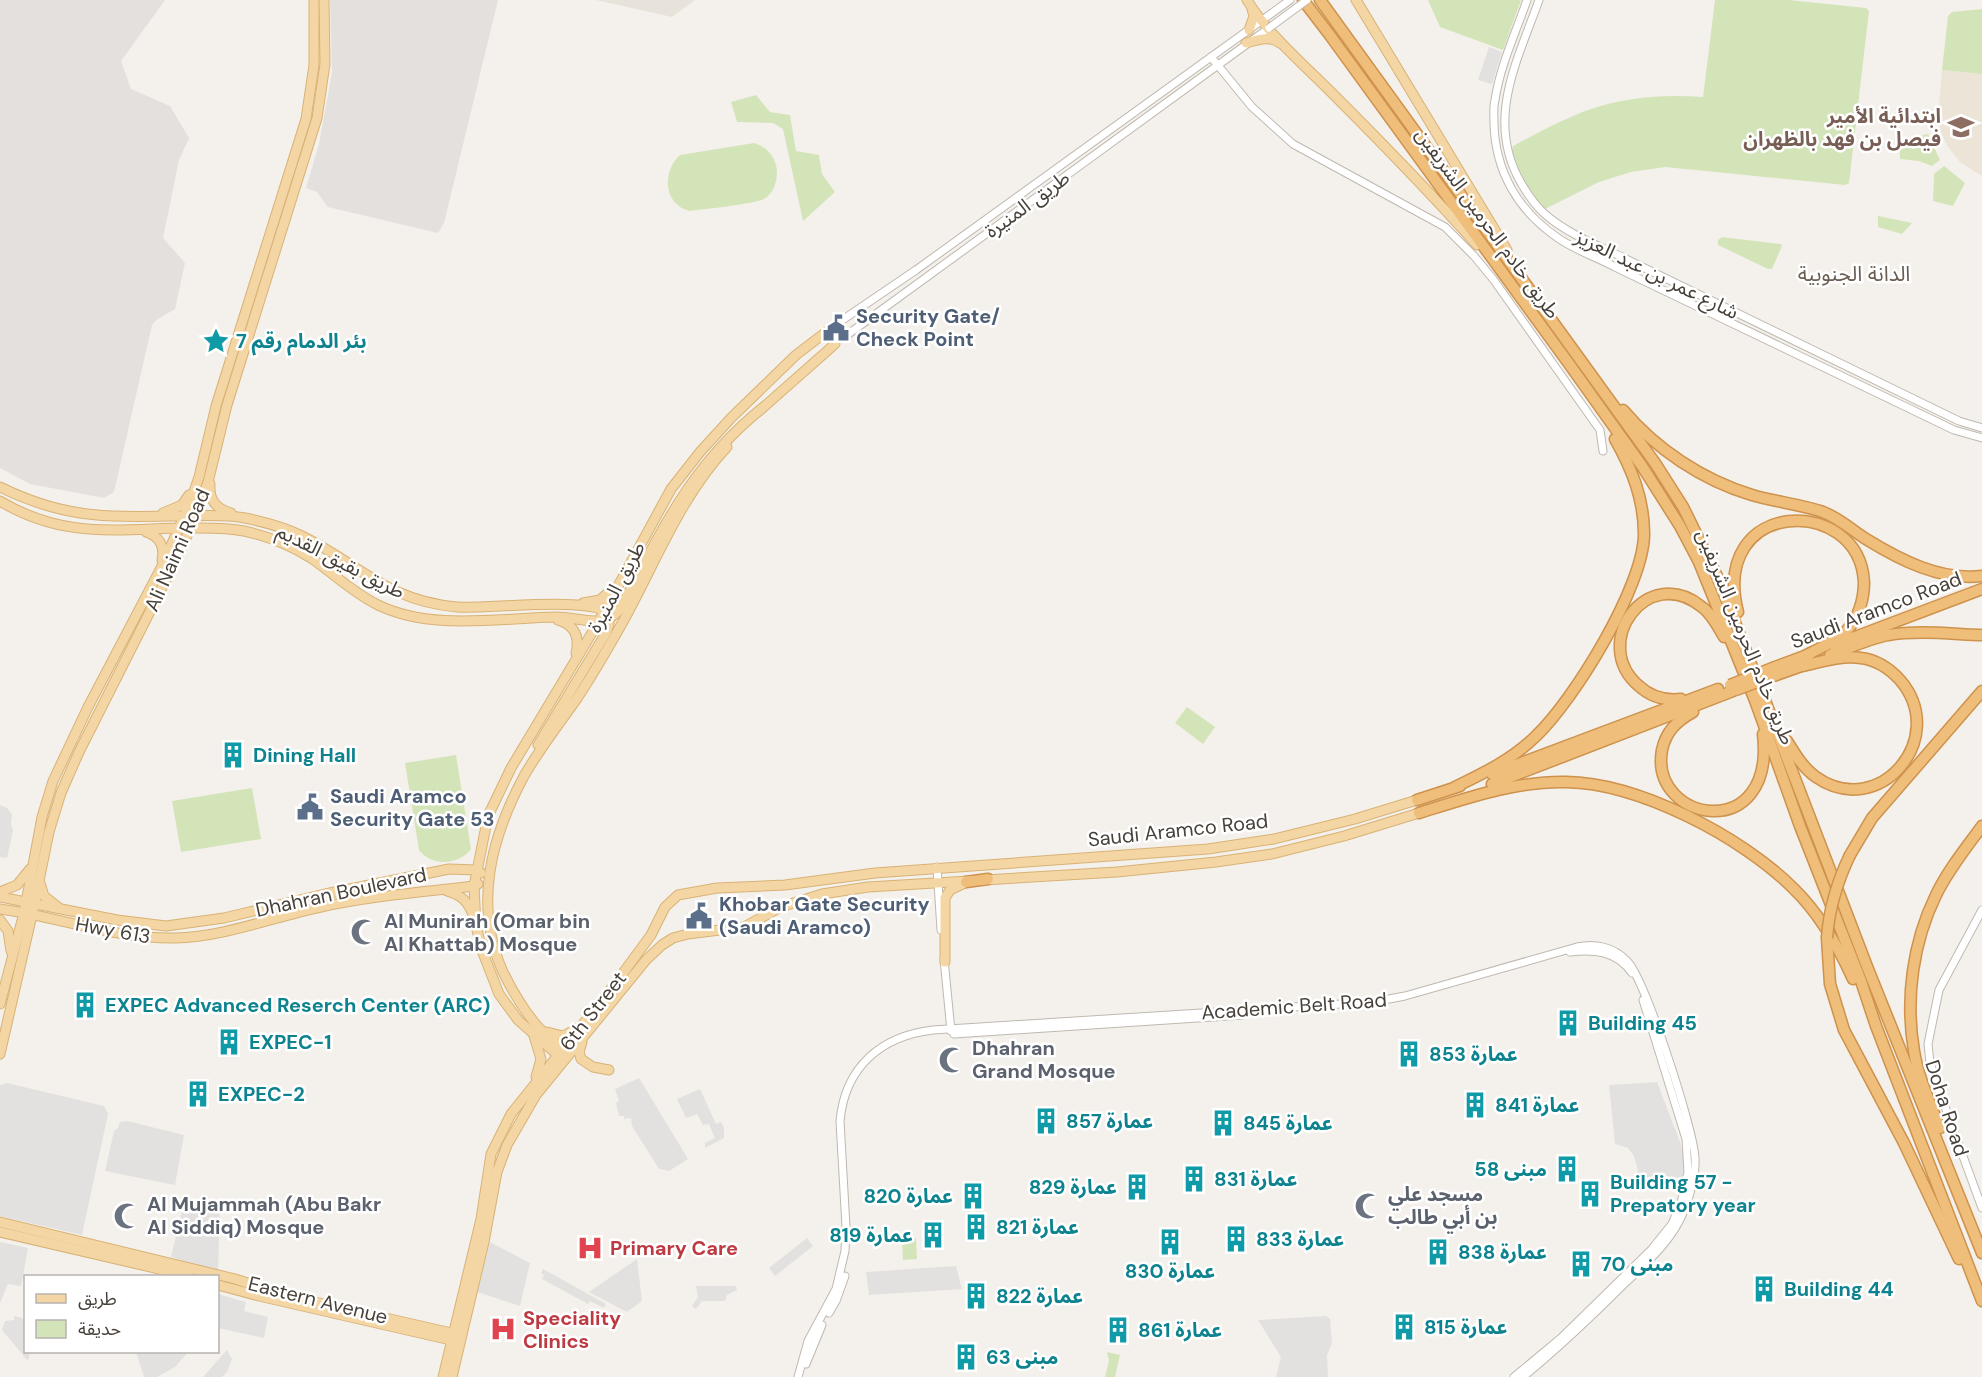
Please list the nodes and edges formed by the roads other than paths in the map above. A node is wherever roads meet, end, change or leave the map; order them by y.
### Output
1 (314, 0) edge
2 (324, 0) edge
3 (1290, 0) edge
4 (1305, 0) edge
5 (1320, 0) edge
6 (1356, 0) edge
7 (1527, 0) edge
8 (1539, 0) edge
9 (1250, 4) edge
10 (1266, 24) junction
11 (1249, 30) junction
12 (1246, 43) junction
13 (1292, 52) junction
14 (1211, 57) junction
15 (1218, 65) junction
16 (1502, 273) junction
17 (838, 323) dead end
18 (826, 332) dead end
19 (1561, 332) junction
20 (847, 335) dead end
21 (835, 344) dead end
22 (1583, 362) junction
23 (1587, 389) junction
24 (761, 409) junction
25 (1982, 429) edge
26 (1982, 438) edge
27 (1603, 451) dead end
28 (211, 467) junction
29 (199, 477) junction
30 (0, 487) edge
31 (0, 501) edge
32 (147, 516) junction
33 (185, 516) junction
34 (196, 516) junction
35 (245, 518) junction
36 (180, 528) junction
37 (191, 528) junction
38 (218, 528) junction
39 (137, 530) junction
40 (177, 558) junction
41 (161, 568) junction
42 (624, 576) junction
43 (1982, 576) edge
44 (1982, 590) edge
45 (553, 604) junction
46 (607, 615) junction
47 (544, 618) junction
48 (599, 621) junction
49 (1982, 635) edge
50 (1748, 653) junction
51 (1738, 661) junction
52 (1804, 661) junction
53 (573, 665) junction
54 (1731, 688) junction
55 (1716, 690) junction
56 (1982, 691) edge
57 (1756, 703) junction
58 (1772, 716) junction
59 (525, 775) junction
60 (1455, 787) junction
61 (1417, 800) joint
62 (1419, 813) junction
63 (1982, 826) edge
64 (34, 859) junction
65 (937, 867) junction
66 (477, 870) junction
67 (40, 874) junction
68 (488, 878) junction
69 (988, 879) junction
70 (938, 882) junction
71 (966, 882) joint
72 (474, 886) junction
73 (442, 890) junction
74 (0, 892) edge
75 (0, 897) edge
76 (30, 903) junction
77 (0, 909) edge
78 (1982, 909) edge
79 (66, 910) junction
80 (28, 914) junction
81 (52, 919) junction
82 (0, 920) edge
83 (476, 926) junction
84 (25, 948) junction
85 (945, 962) junction
86 (9, 973) junction
87 (0, 1004) edge
88 (589, 1017) junction
89 (1876, 1026) junction
90 (536, 1031) junction
91 (951, 1031) junction
92 (585, 1036) junction
93 (0, 1054) edge
94 (564, 1056) junction
95 (609, 1070) dead end
96 (530, 1091) junction
97 (1982, 1208) edge
98 (0, 1222) edge
99 (0, 1232) edge
100 (1982, 1247) edge
101 (1982, 1253) edge
102 (185, 1275) edge
103 (219, 1275) edge
104 (219, 1275) edge
105 (219, 1285) edge
106 (1982, 1301) edge
107 (1982, 1308) edge
108 (456, 1337) junction
109 (443, 1377) edge
110 (452, 1377) edge
111 (800, 1377) edge
112 (1514, 1377) edge
113 (1523, 1377) edge

1 - 29 main road, Ali Naimi Road
2 - 28 main road, Ali Naimi Road
3 - 10 street
4 - 10 street, bridge
4 - 16 highway, طريق خادم الحرمين الشريفين
5 - 19 highway, طريق خادم الحرمين الشريفين
6 - 19 main road
7 - 26 street
8 - 25 street, شارع عمر بن عبد العزيز
9 - 10 main road
9 - 11 main road
10 - 11 street, طريق المنيرة
10 - 12 street, طريق المنيرة
10 - 13 main road
11 - 14 street, طريق المنيرة
12 - 13 main road
12 - 15 street, طريق المنيرة
13 - 16 main road
14 - 15 street
14 - 17 street, طريق المنيرة
15 - 20 street, طريق المنيرة
15 - 27 street
16 - 23 highway, طريق خادم الحرمين الشريفين
18 - 42 main road, طريق المنيرة
19 - 22 highway, طريق خادم الحرمين الشريفين
21 - 24 main road, طريق المنيرة
22 - 43 highway
22 - 50 highway, طريق خادم الحرمين الشريفين
23 - 51 highway, طريق خادم الحرمين الشريفين
23 - 60 highway
24 - 46 main road
24 - 59 main road, طريق المنيرة
28 - 34 main road, Ali Naimi Road
28 - 35 main road
29 - 32 main road
29 - 33 main road, Ali Naimi Road
30 - 32 main road, طريق بقيق القديم
31 - 39 main road, طريق بقيق القديم
32 - 33 main road, طريق بقيق القديم
33 - 34 main road, طريق بقيق القديم
33 - 36 main road, Ali Naimi Road
34 - 35 main road, طريق بقيق القديم
34 - 37 main road, Ali Naimi Road
35 - 45 main road, طريق بقيق القديم
36 - 37 main road, طريق بقيق القديم
36 - 39 main road, طريق بقيق القديم
36 - 41 main road, Ali Naimi Road
37 - 38 main road, طريق بقيق القديم
37 - 40 main road, Ali Naimi Road
38 - 40 main road
38 - 47 main road, طريق بقيق القديم
39 - 41 main road
40 - 67 main road, Ali Naimi Road
41 - 64 main road, Ali Naimi Road
42 - 45 main road
42 - 46 main road, طريق المنيرة
44 - 52 highway, Saudi Aramco Road
45 - 46 main road, طريق بقيق القديم
46 - 48 main road, طريق المنيرة
46 - 59 main road
47 - 48 main road, طريق بقيق القديم
47 - 53 main road
48 - 53 main road, طريق المنيرة
49 - 52 highway
50 - 52 highway
50 - 58 highway, طريق خادم الحرمين الشريفين
51 - 55 highway
51 - 57 highway, طريق خادم الحرمين الشريفين
52 - 54 highway, Saudi Aramco Road, bridge
52 - 58 highway
53 - 66 main road, طريق المنيرة
54 - 55 highway, Saudi Aramco Road
54 - 57 highway
54 - 62 highway
55 - 60 highway
56 - 107 highway, bridge
57 - 89 highway, طريق خادم الحرمين الشريفين
58 - 101 highway, طريق خادم الحرمين الشريفين
59 - 68 main road, طريق المنيرة
60 - 61 highway
61 - 65 main road, Saudi Aramco Road
62 - 69 main road, Saudi Aramco Road
62 - 89 highway
63 - 100 highway
64 - 74 main road
64 - 76 main road, Ali Naimi Road
65 - 70 street
65 - 88 main road, 6th Street
66 - 68 main road
66 - 72 main road, طريق المنيرة
66 - 79 main road, Dhahran Boulevard
67 - 76 main road, Ali Naimi Road
67 - 79 main road
68 - 72 main road, Hwy 613
68 - 90 main road
69 - 70 main road, Saudi Aramco Road
69 - 71 highway
70 - 85 street
70 - 92 main road, 6th Street
71 - 85 main road
72 - 73 main road, Hwy 613
72 - 83 main road
73 - 81 main road, Hwy 613
73 - 83 main road
75 - 76 main road, Dhahran Boulevard
76 - 79 main road, Dhahran Boulevard
76 - 80 main road, Ali Naimi Road
77 - 80 main road, Hwy 613
78 - 97 street, Doha Road
80 - 81 main road, Hwy 613
80 - 84 main road, Ali Naimi Road
80 - 86 main road, Ali Naimi Road
81 - 84 main road
82 - 86 main road
83 - 90 main road
84 - 93 main road, Ali Naimi Road
85 - 91 street
86 - 87 main road, Ali Naimi Road
88 - 90 main road
88 - 94 main road, 6th Street
89 - 106 highway, طريق خادم الحرمين الشريفين
90 - 94 main road
90 - 96 main road
91 - 111 street, Academic Belt Road
91 - 112 street, Academic Belt Road
91 - 113 street, Academic Belt Road
92 - 94 main road, 6th Street
92 - 95 main road
94 - 96 main road, 6th Street
94 - 108 main road, 6th Street
96 - 108 main road, 6th Street
98 - 104 main road, Eastern Avenue
99 - 102 main road
103 - 108 main road, Eastern Avenue
105 - 108 main road, Eastern Avenue
108 - 109 main road, 6th Street
108 - 110 main road, 6th Street

